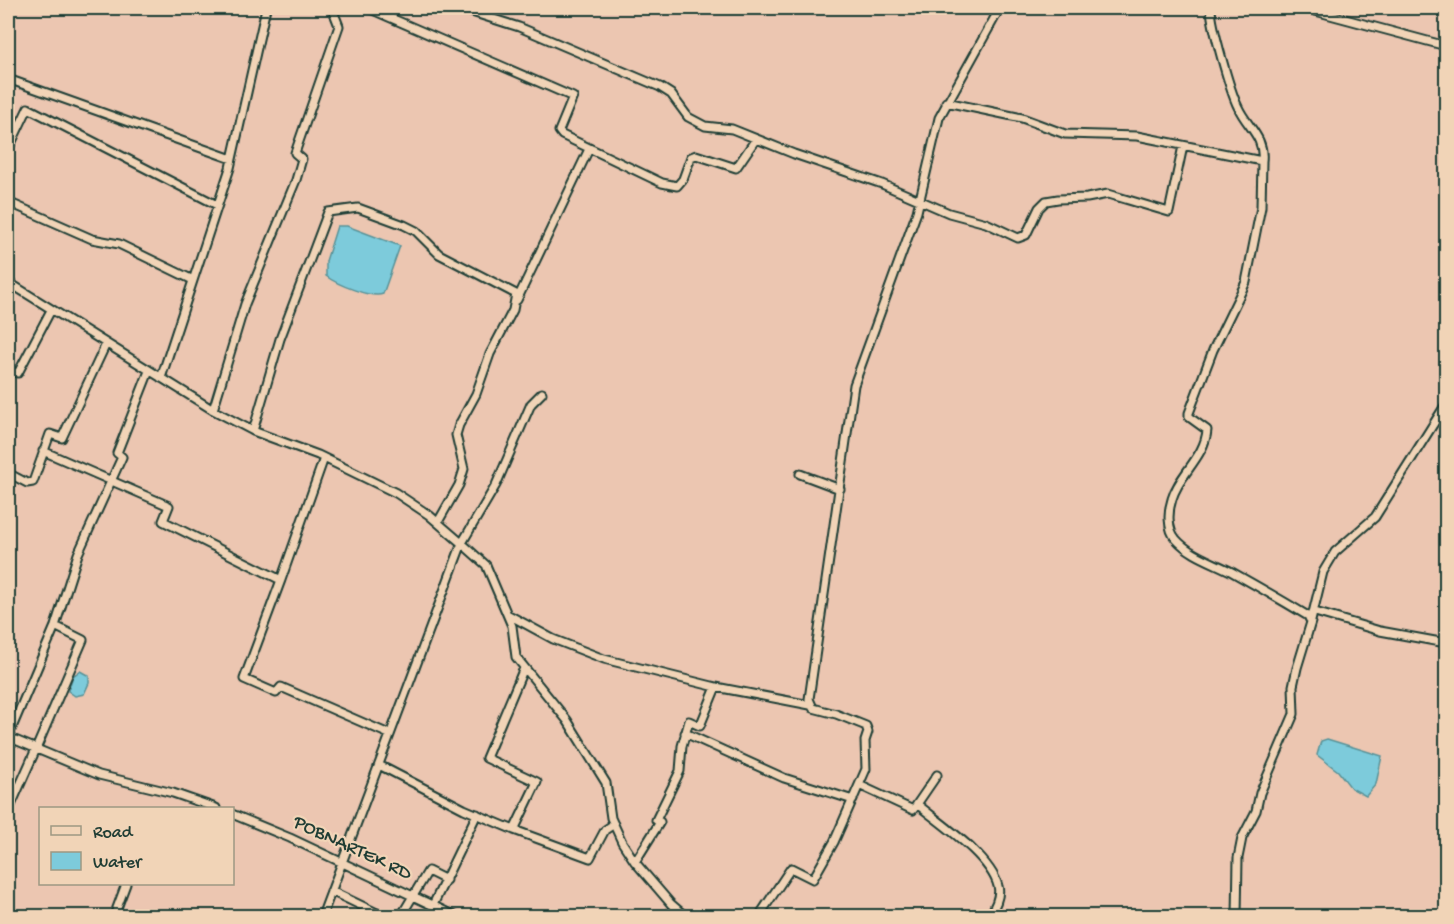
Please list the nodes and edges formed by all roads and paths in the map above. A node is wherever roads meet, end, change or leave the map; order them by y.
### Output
1 (267, 8) edge
2 (332, 8) edge
3 (368, 8) edge
4 (459, 8) edge
5 (987, 8) edge
6 (1211, 8) edge
7 (1304, 8) edge
8 (999, 10) edge
9 (1446, 46) edge
10 (8, 79) edge
11 (946, 102) junction
12 (756, 139) junction
13 (1183, 146) junction
14 (589, 148) junction
15 (8, 150) edge
16 (232, 159) junction
17 (1262, 161) junction
18 (920, 199) junction
19 (8, 202) edge
20 (217, 205) junction
21 (193, 280) junction
22 (8, 282) edge
23 (517, 300) junction
24 (51, 310) junction
25 (106, 344) junction
26 (8, 371) edge
27 (149, 371) junction
28 (160, 378) junction
29 (542, 393) dead end
30 (1446, 404) edge
31 (213, 410) junction
32 (253, 431) junction
33 (44, 451) junction
34 (324, 458) junction
35 (8, 473) edge
36 (800, 474) dead end
37 (111, 481) junction
38 (840, 489) junction
39 (438, 522) junction
40 (462, 543) junction
41 (281, 580) junction
42 (1315, 612) junction
43 (507, 614) junction
44 (1311, 621) junction
45 (55, 626) junction
46 (1446, 643) edge
47 (524, 668) junction
48 (716, 687) junction
49 (810, 705) junction
50 (685, 733) junction
51 (389, 734) junction
52 (8, 737) edge
53 (36, 749) junction
54 (379, 765) junction
55 (937, 776) dead end
56 (859, 784) junction
57 (853, 800) junction
58 (916, 804) junction
59 (195, 805) edge
60 (8, 812) edge
61 (477, 814) junction
62 (234, 815) edge
63 (614, 824) junction
64 (514, 830) junction
65 (635, 862) junction
66 (341, 864) junction
67 (446, 880) junction
68 (126, 885) edge
69 (331, 891) junction
70 (415, 897) junction
71 (433, 905) junction
72 (114, 916) edge
73 (322, 916) edge
74 (383, 916) edge
75 (401, 916) edge
76 (455, 916) edge
77 (685, 916) edge
78 (759, 916) edge
79 (989, 916) edge
80 (1238, 916) edge

1 - 16 street
2 - 31 street
3 - 14 street
4 - 12 street
5 - 8 street
6 - 17 street
7 - 9 street
8 - 11 street
10 - 16 street
11 - 13 street
11 - 18 street
12 - 14 street
12 - 18 street
13 - 17 street
13 - 18 street
14 - 23 street
15 - 20 street
16 - 20 street
17 - 44 street
18 - 38 street
19 - 21 street
20 - 21 street
21 - 28 street
22 - 24 street
23 - 32 street
23 - 39 street
24 - 25 street
24 - 26 street
25 - 27 street
25 - 33 street
27 - 28 street
27 - 37 street
28 - 31 street
29 - 40 street
30 - 42 street
31 - 32 street
32 - 34 street
33 - 35 street
33 - 37 street
34 - 39 street
34 - 41 street
36 - 38 street
37 - 41 street
37 - 45 street
38 - 49 street
39 - 40 street
40 - 43 street
40 - 51 street
41 - 51 street
42 - 44 street
42 - 46 street
43 - 47 street
43 - 48 street
44 - 80 street
45 - 52 street
45 - 53 street
47 - 63 street
47 - 64 street
48 - 49 street
48 - 50 street
49 - 56 street
50 - 57 street
50 - 65 street
51 - 54 street
52 - 53 street
53 - 59 street
53 - 60 street
54 - 61 street
54 - 66 street
55 - 58 street
56 - 57 street
56 - 58 street
57 - 78 street
58 - 79 street
61 - 64 street
61 - 67 street
62 - 66 street, POBNARTEK RD
63 - 64 street
63 - 65 street
65 - 77 street
66 - 69 street
66 - 70 street, POBNARTEK RD
67 - 70 street
67 - 71 street
68 - 72 street
69 - 73 street
69 - 74 street
70 - 71 street, POBNARTEK RD
70 - 75 street
71 - 76 street, POBNARTEK RD

